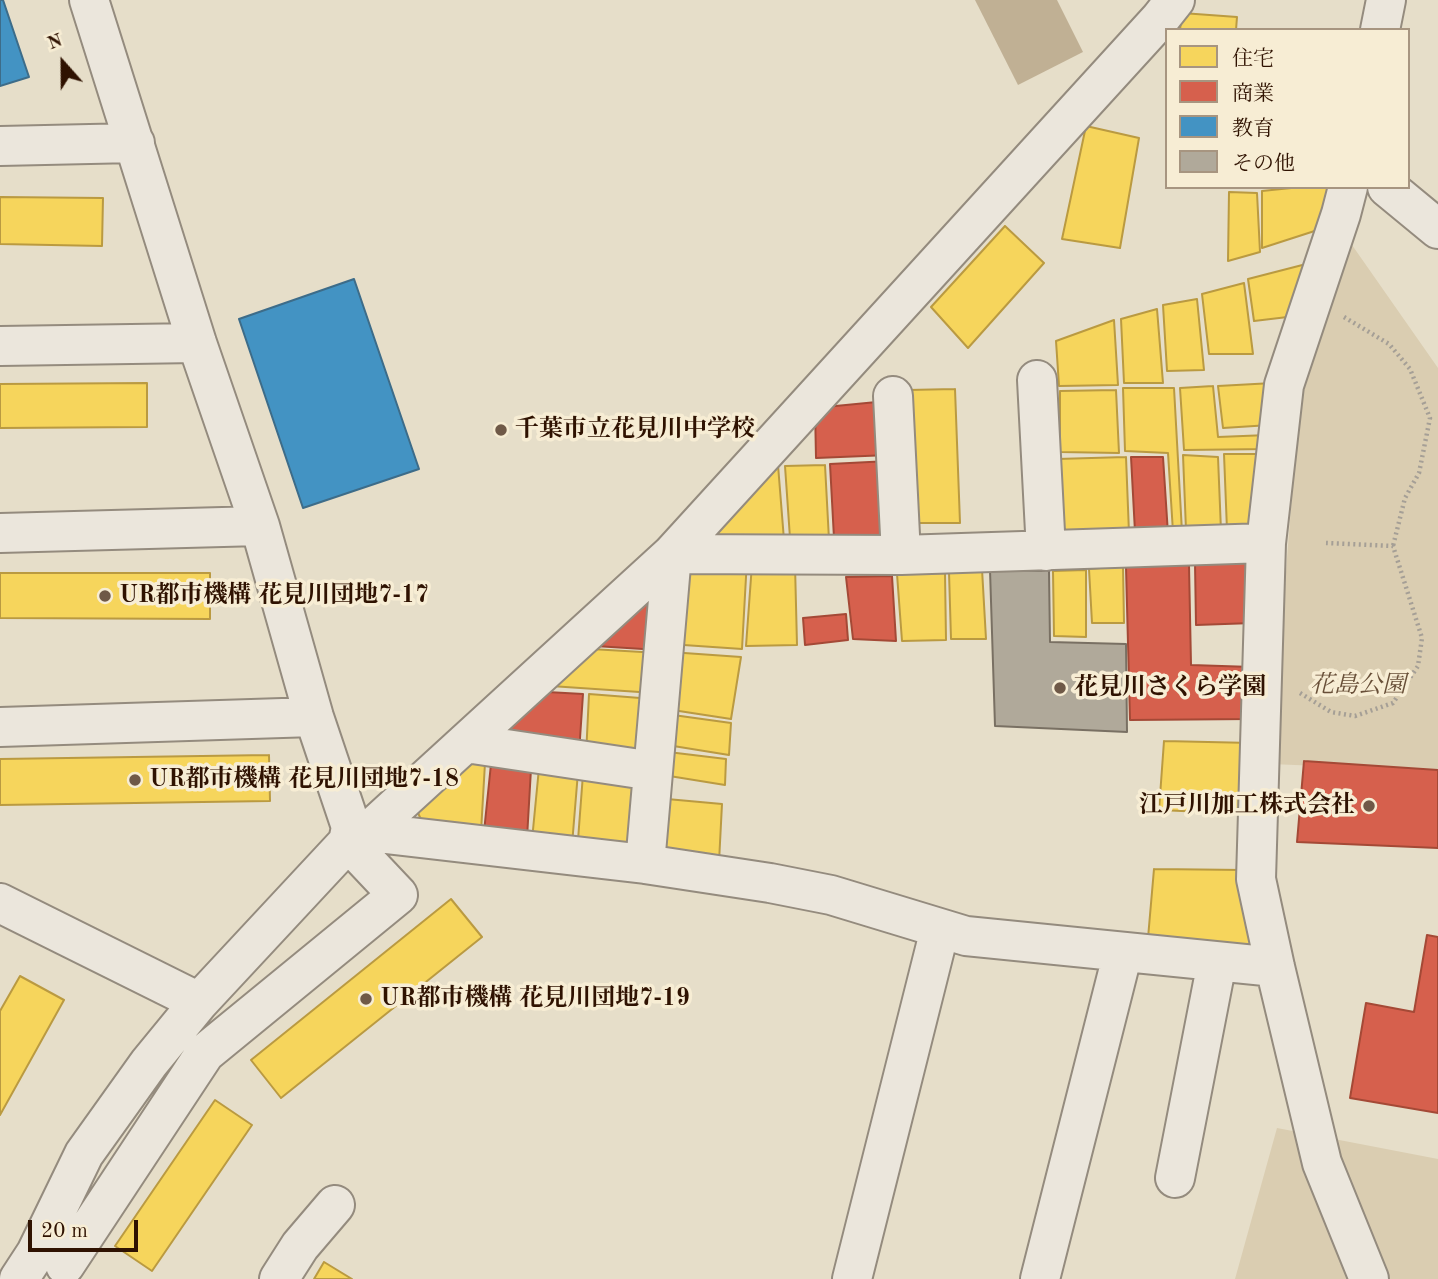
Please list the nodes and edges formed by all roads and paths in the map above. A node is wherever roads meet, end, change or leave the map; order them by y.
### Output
1 (89, 0) edge
2 (1175, 0) edge
3 (1386, 0) edge
4 (1380, 28) edge
5 (135, 143) junction
6 (0, 146) edge
7 (1347, 189) edge
8 (1389, 189) edge
9 (1438, 229) edge
10 (1313, 299) junction
11 (197, 343) junction
12 (0, 346) edge
13 (1037, 380) dead end
14 (893, 396) dead end
15 (260, 526) junction
16 (0, 533) edge
17 (1266, 543) junction
18 (1326, 543) dead end
19 (1393, 546) junction
20 (1046, 551) junction
21 (672, 554) junction
22 (901, 555) junction
23 (1262, 666) junction
24 (314, 717) junction
25 (0, 727) edge
26 (466, 743) junction
27 (653, 771) junction
28 (358, 837) junction
29 (645, 863) junction
30 (0, 903) edge
31 (940, 929) junction
32 (1123, 952) junction
33 (1217, 962) junction
34 (1275, 967) junction
35 (199, 1002) junction
36 (1175, 1178) dead end
37 (335, 1205) dead end
38 (48, 1269) edge
39 (279, 1279) edge
40 (852, 1279) edge
41 (1040, 1279) edge
42 (1369, 1279) edge

1 - 5 street
2 - 21 street
3 - 4 street
5 - 6 street
5 - 11 street
7 - 10 street
8 - 9 street
10 - 17 street
10 - 19 path
11 - 12 street
11 - 15 street
13 - 20 street
14 - 22 street
15 - 16 street
15 - 24 street
17 - 20 street
17 - 23 street
18 - 19 path
19 - 23 path
20 - 22 street
21 - 22 street
21 - 26 street
21 - 27 street
23 - 34 street
24 - 25 street
24 - 28 street
26 - 27 street
26 - 28 street
27 - 29 street
28 - 29 street
28 - 35 street
28 - 38 street
29 - 31 street
30 - 35 street
31 - 32 street
31 - 40 street
32 - 33 street
32 - 41 street
33 - 34 street
33 - 36 street
34 - 42 street
35 - 38 street
37 - 39 street

